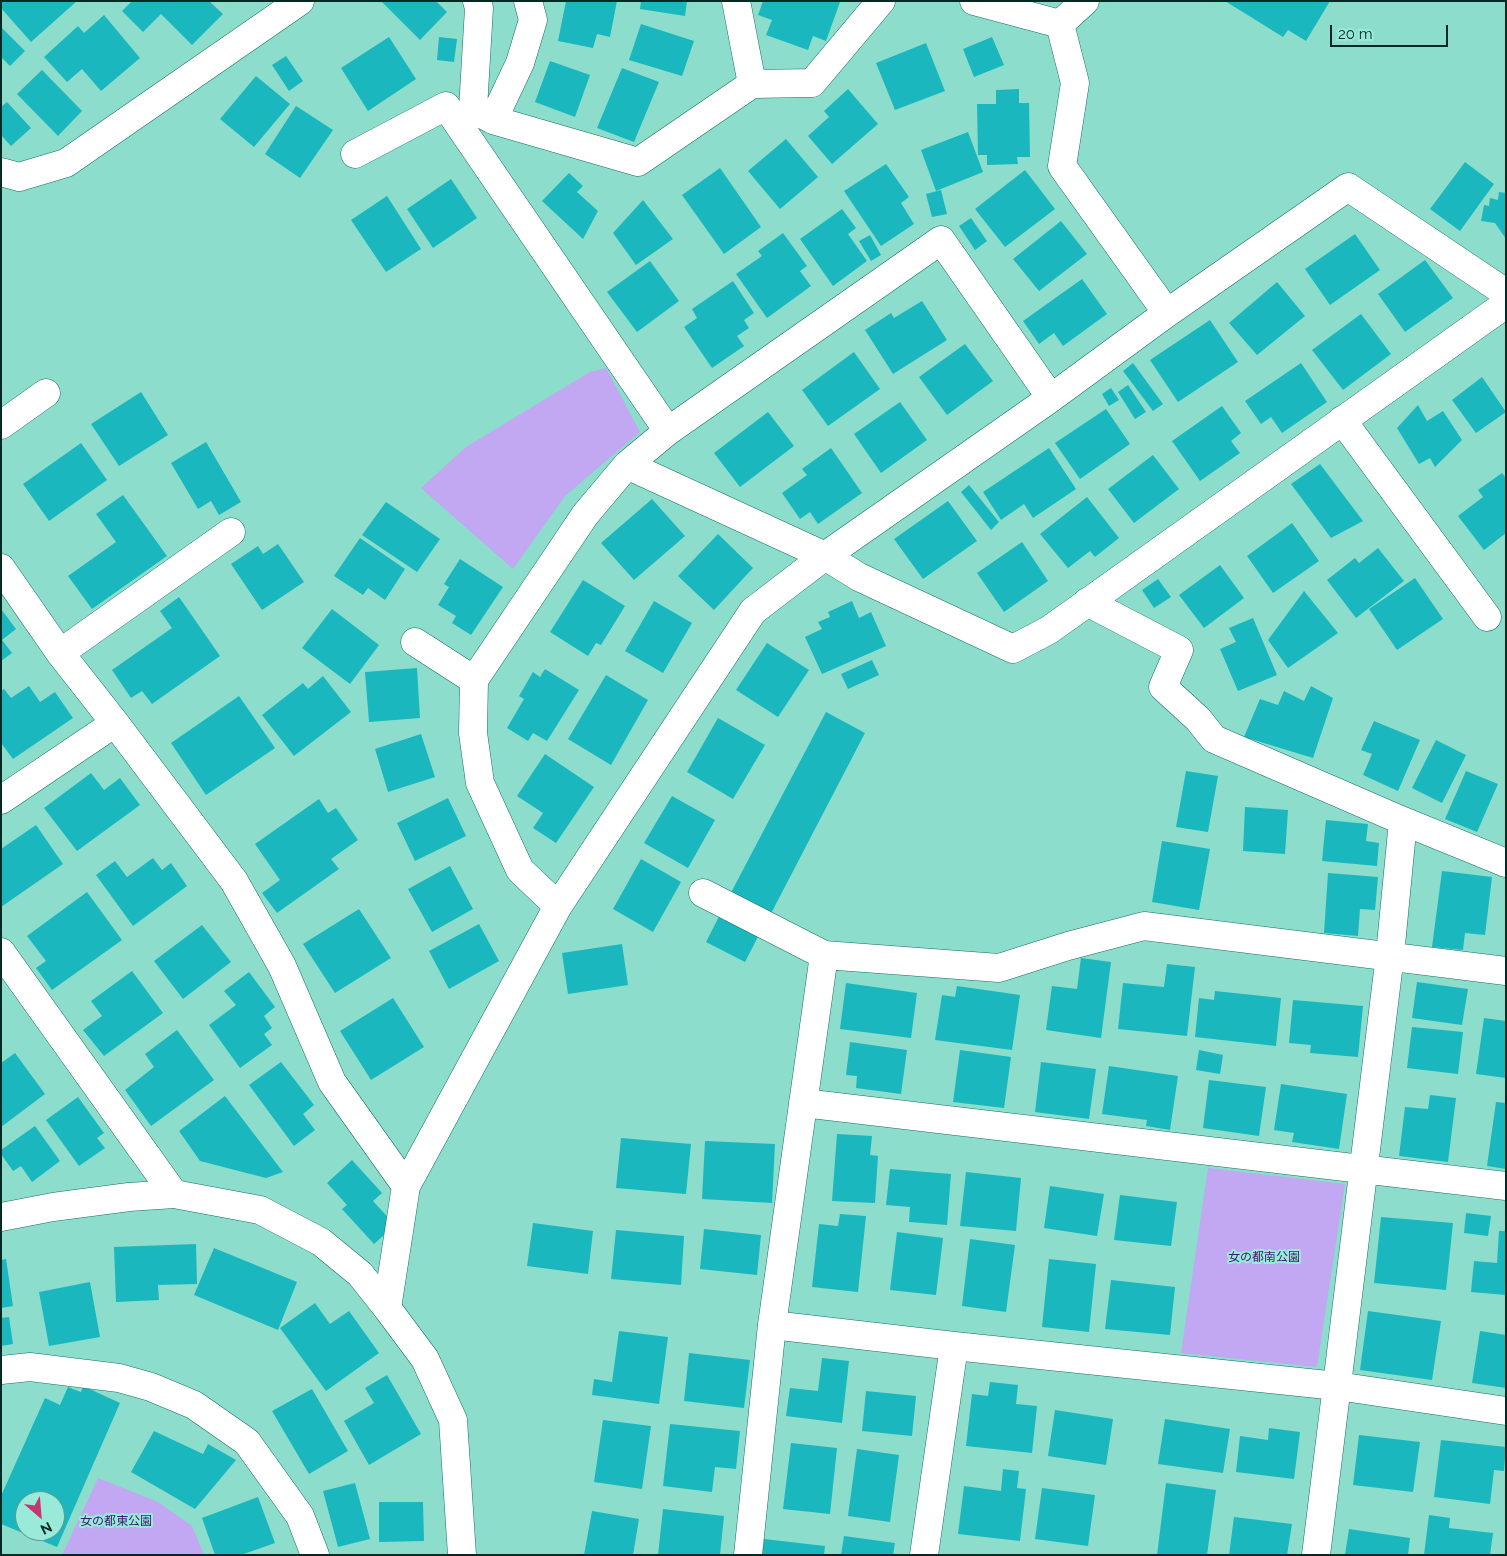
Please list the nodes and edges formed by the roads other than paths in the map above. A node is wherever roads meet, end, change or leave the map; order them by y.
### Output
1 (300, 1) edge
2 (477, 1) edge
3 (528, 1) edge
4 (736, 1) edge
5 (881, 1) edge
6 (974, 1) edge
7 (1085, 1) edge
8 (1060, 24) junction
9 (752, 84) junction
10 (475, 119) junction
11 (355, 154) dead end
12 (1, 172) edge
13 (1506, 293) edge
14 (1506, 304) edge
15 (1167, 313) junction
16 (46, 393) dead end
17 (1051, 398) junction
18 (1342, 420) junction
19 (1, 425) edge
20 (668, 431) junction
21 (627, 465) junction
22 (231, 532) dead end
23 (825, 556) junction
24 (1, 568) edge
25 (1087, 602) junction
26 (1487, 617) dead end
27 (415, 642) dead end
28 (60, 653) junction
29 (474, 680) junction
30 (115, 723) junction
31 (1, 800) edge
32 (1403, 821) junction
33 (1506, 863) edge
34 (703, 893) dead end
35 (558, 906) junction
36 (1, 952) edge
37 (824, 955) junction
38 (1390, 955) junction
39 (1506, 971) edge
40 (802, 1103) junction
41 (1364, 1168) junction
42 (406, 1186) junction
43 (1506, 1186) edge
44 (174, 1194) junction
45 (1, 1217) edge
46 (387, 1308) junction
47 (772, 1325) junction
48 (954, 1346) junction
49 (1, 1370) edge
50 (1337, 1386) junction
51 (1506, 1411) edge
52 (315, 1555) edge
53 (462, 1555) edge
54 (748, 1555) edge
55 (924, 1555) edge
56 (1316, 1555) edge

1 - 12 street
2 - 10 street
3 - 10 street
4 - 9 street
5 - 9 street
6 - 8 street
7 - 8 street
8 - 15 street
9 - 10 street
10 - 11 street
10 - 20 street
13 - 15 street
14 - 18 street
15 - 17 street
16 - 19 street
17 - 20 street
17 - 23 street
18 - 25 street
18 - 26 street
20 - 21 street
21 - 23 street
21 - 29 street
22 - 28 street
23 - 25 street
23 - 35 street
24 - 28 street
25 - 32 street
27 - 29 street
28 - 30 street
29 - 35 street
30 - 31 street
30 - 42 street
32 - 33 street
32 - 38 street
34 - 37 street
35 - 42 street
36 - 44 street
37 - 38 street
37 - 40 street
38 - 39 street
38 - 41 street
40 - 41 street
40 - 47 street
41 - 43 street
41 - 50 street
42 - 46 street
44 - 45 street
44 - 46 street
46 - 53 street
47 - 48 street
47 - 54 street
48 - 50 street
48 - 55 street
49 - 52 street
50 - 51 street
50 - 56 street

